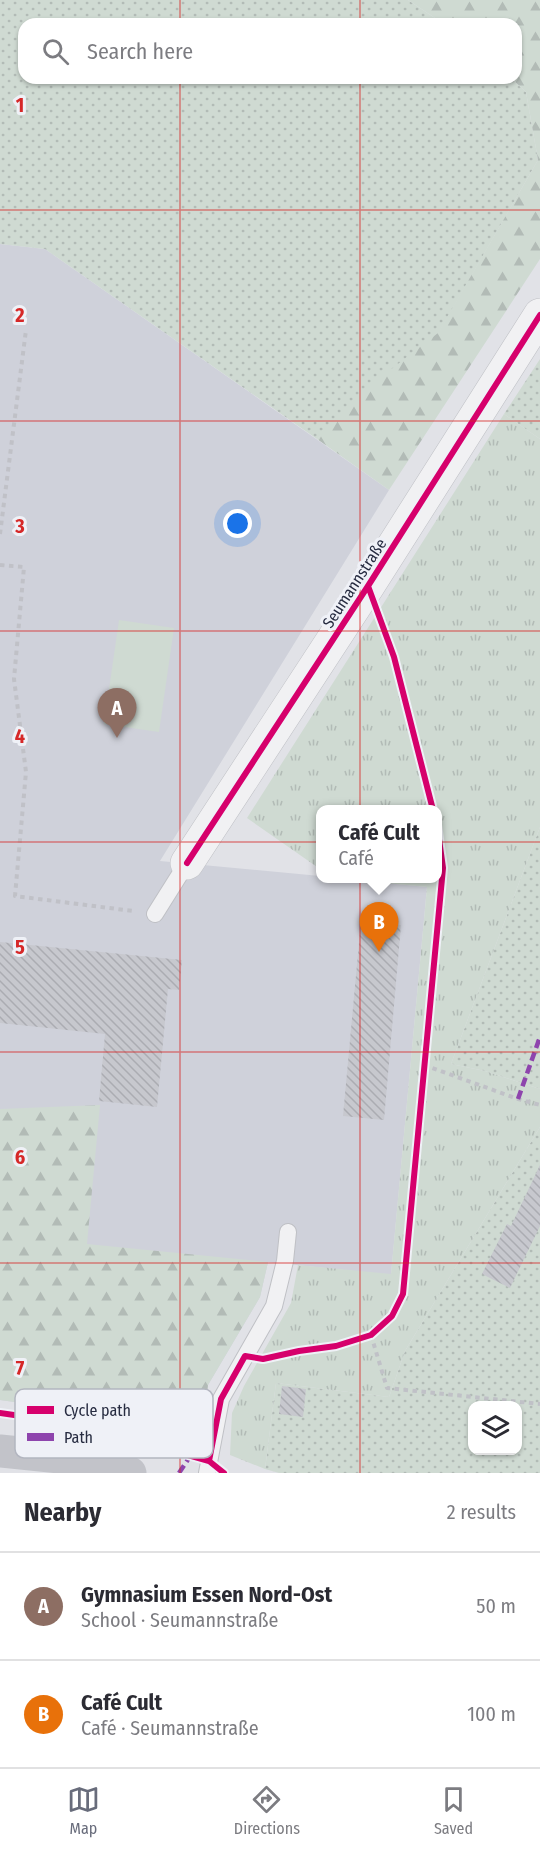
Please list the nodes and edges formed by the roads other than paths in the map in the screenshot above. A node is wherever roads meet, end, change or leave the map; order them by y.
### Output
1 (540, 315) edge
2 (187, 862) joint
3 (155, 914) road end
4 (288, 1232) dead end
5 (213, 1441) edge
6 (0, 1451) edge
7 (15, 1453) edge
8 (69, 1458) edge
9 (210, 1458) edge
10 (130, 1473) edge
11 (207, 1473) edge

1 - 2 street, Seumannstraße
2 - 3 lane
4 - 5 lane
6 - 7 main road
8 - 10 main road
9 - 11 lane

